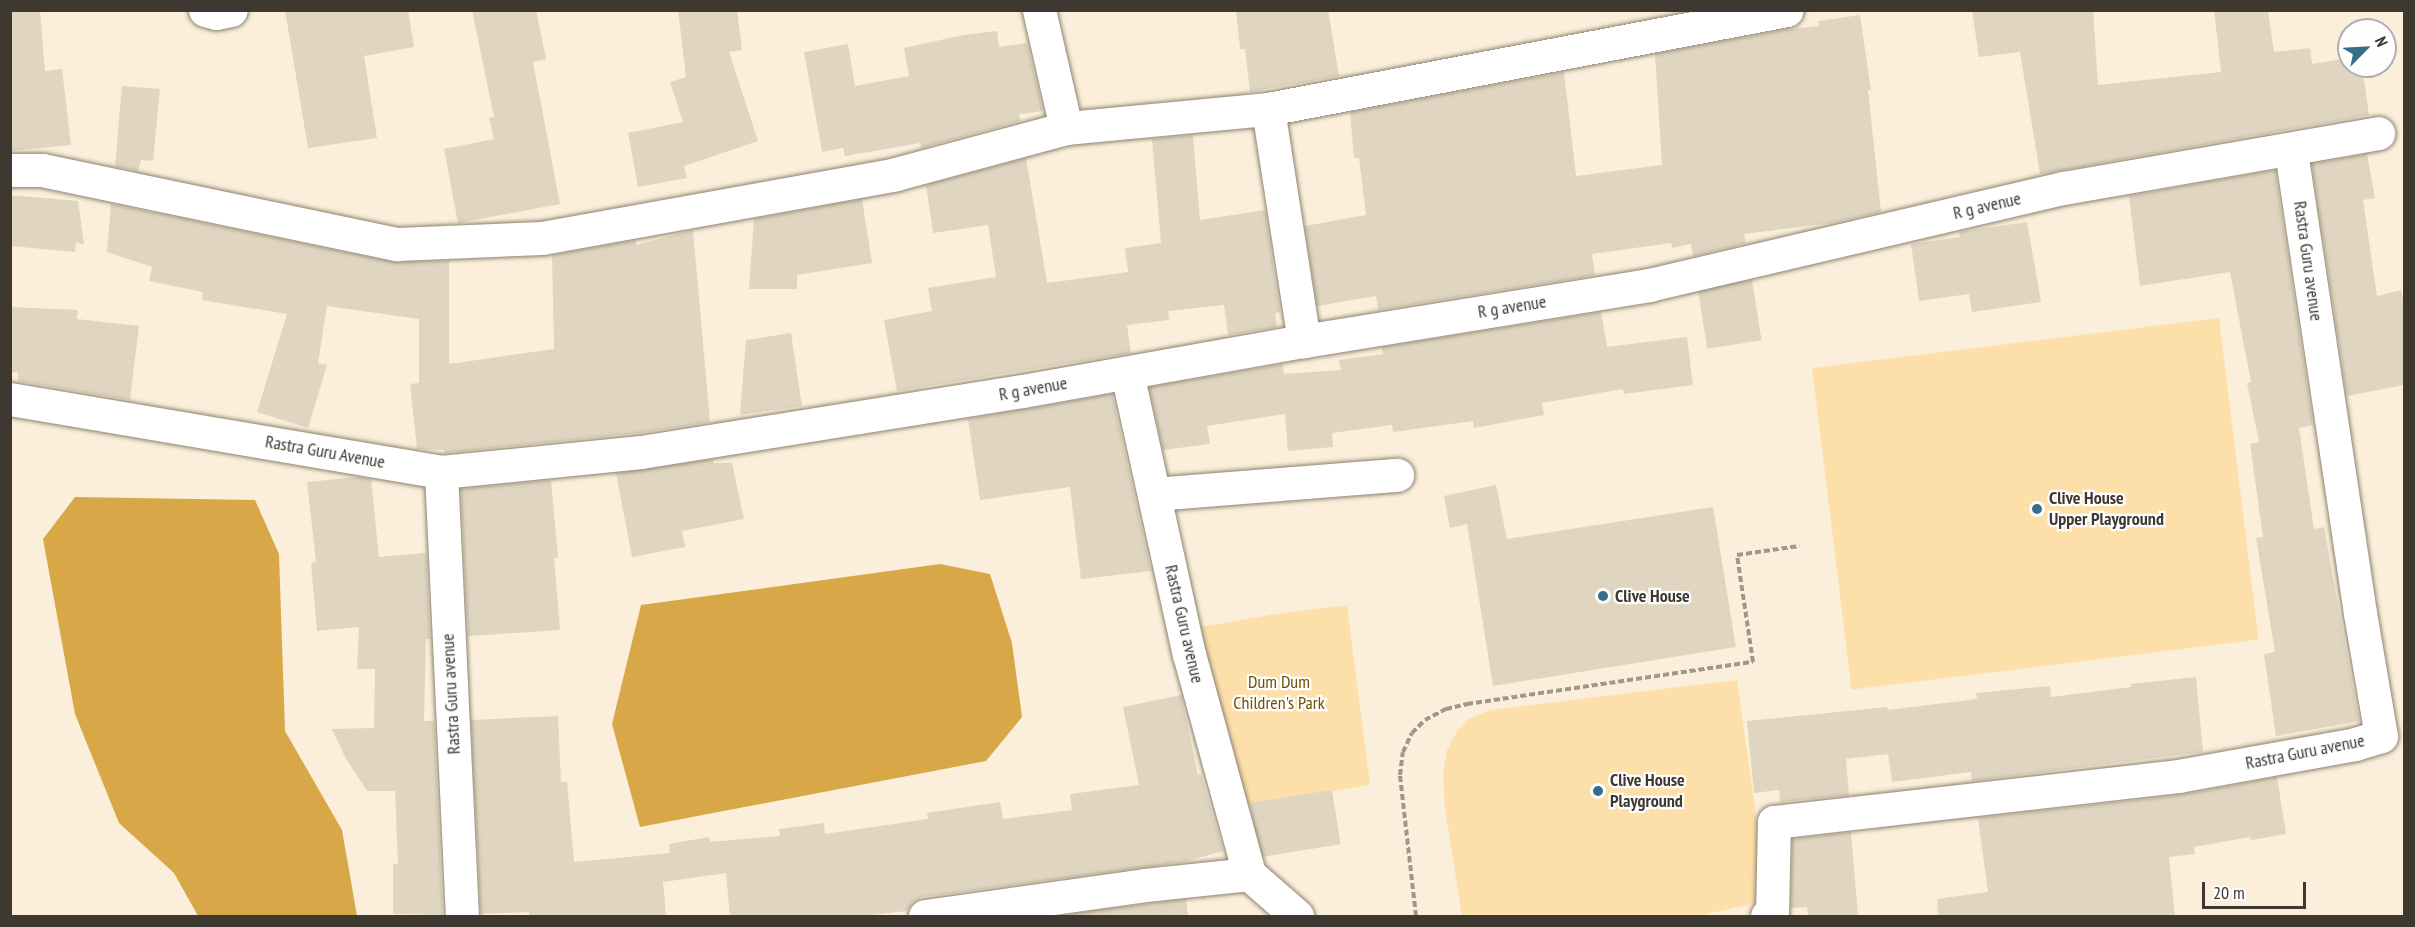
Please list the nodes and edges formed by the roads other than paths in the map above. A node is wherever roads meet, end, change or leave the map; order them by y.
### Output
1 (205, 10) edge
2 (231, 10) edge
3 (1039, 10) edge
4 (1787, 10) edge
5 (1268, 109) junction
6 (1066, 128) junction
7 (2378, 134) dead end
8 (2291, 149) junction
9 (10, 170) edge
10 (1304, 341) junction
11 (1127, 373) junction
12 (10, 399) edge
13 (640, 452) joint
14 (441, 472) junction
15 (1397, 475) dead end
16 (1154, 494) junction
17 (1249, 874) junction
18 (462, 916) edge
19 (925, 916) edge
20 (1297, 916) edge
21 (1767, 916) edge

1 - 2 street
3 - 6 street
4 - 5 street
5 - 6 street
5 - 10 street
6 - 9 street
7 - 8 street, R g avenue
8 - 10 street, R g avenue
8 - 21 street, Rastra Guru avenue
10 - 11 street, R g avenue
11 - 13 street, R g avenue
11 - 16 street, Rastra Guru avenue
12 - 14 street, Rastra Guru Avenue
13 - 14 street, Rastra Guru Avenue
14 - 18 street, Rastra Guru avenue
15 - 16 street
16 - 17 street, Rastra Guru avenue
17 - 19 street
17 - 20 street

